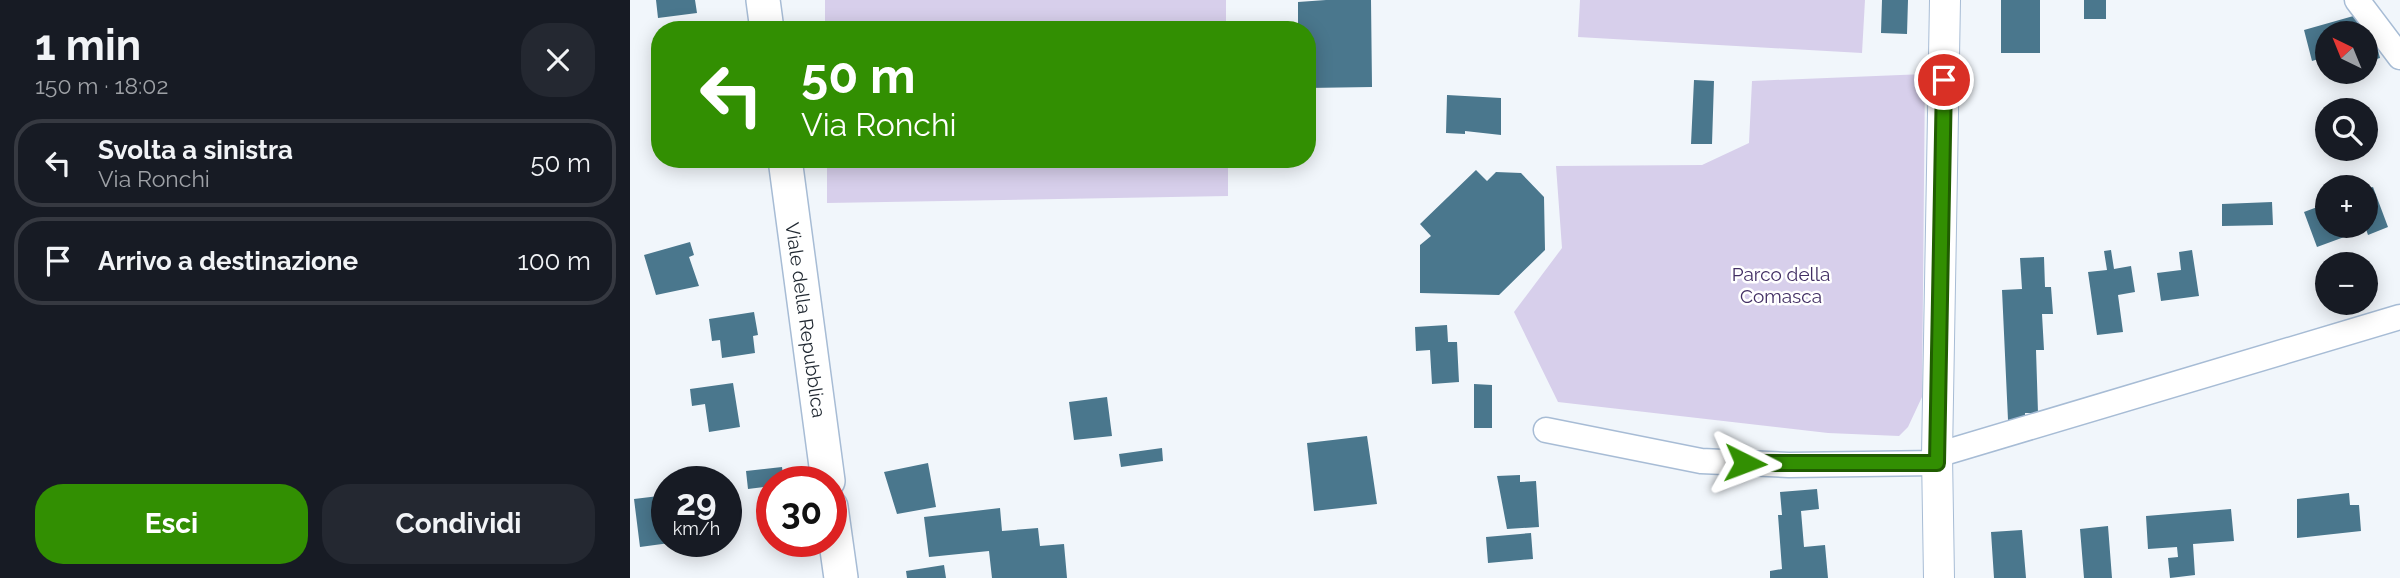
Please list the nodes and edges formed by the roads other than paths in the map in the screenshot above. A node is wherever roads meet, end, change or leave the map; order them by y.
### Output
1 (763, 0) edge
2 (1945, 0) edge
3 (2357, 0) edge
4 (766, 21) edge
5 (2400, 57) edge
6 (786, 168) edge
7 (2400, 317) edge
8 (1546, 430) dead end
9 (1937, 459) junction
10 (826, 466) edge
11 (838, 557) edge
12 (841, 578) edge
13 (1939, 578) edge

1 - 4 main road
2 - 9 street
3 - 5 street
6 - 10 main road, Viale della Repubblica
7 - 9 street
8 - 9 street
9 - 13 street
11 - 12 main road

